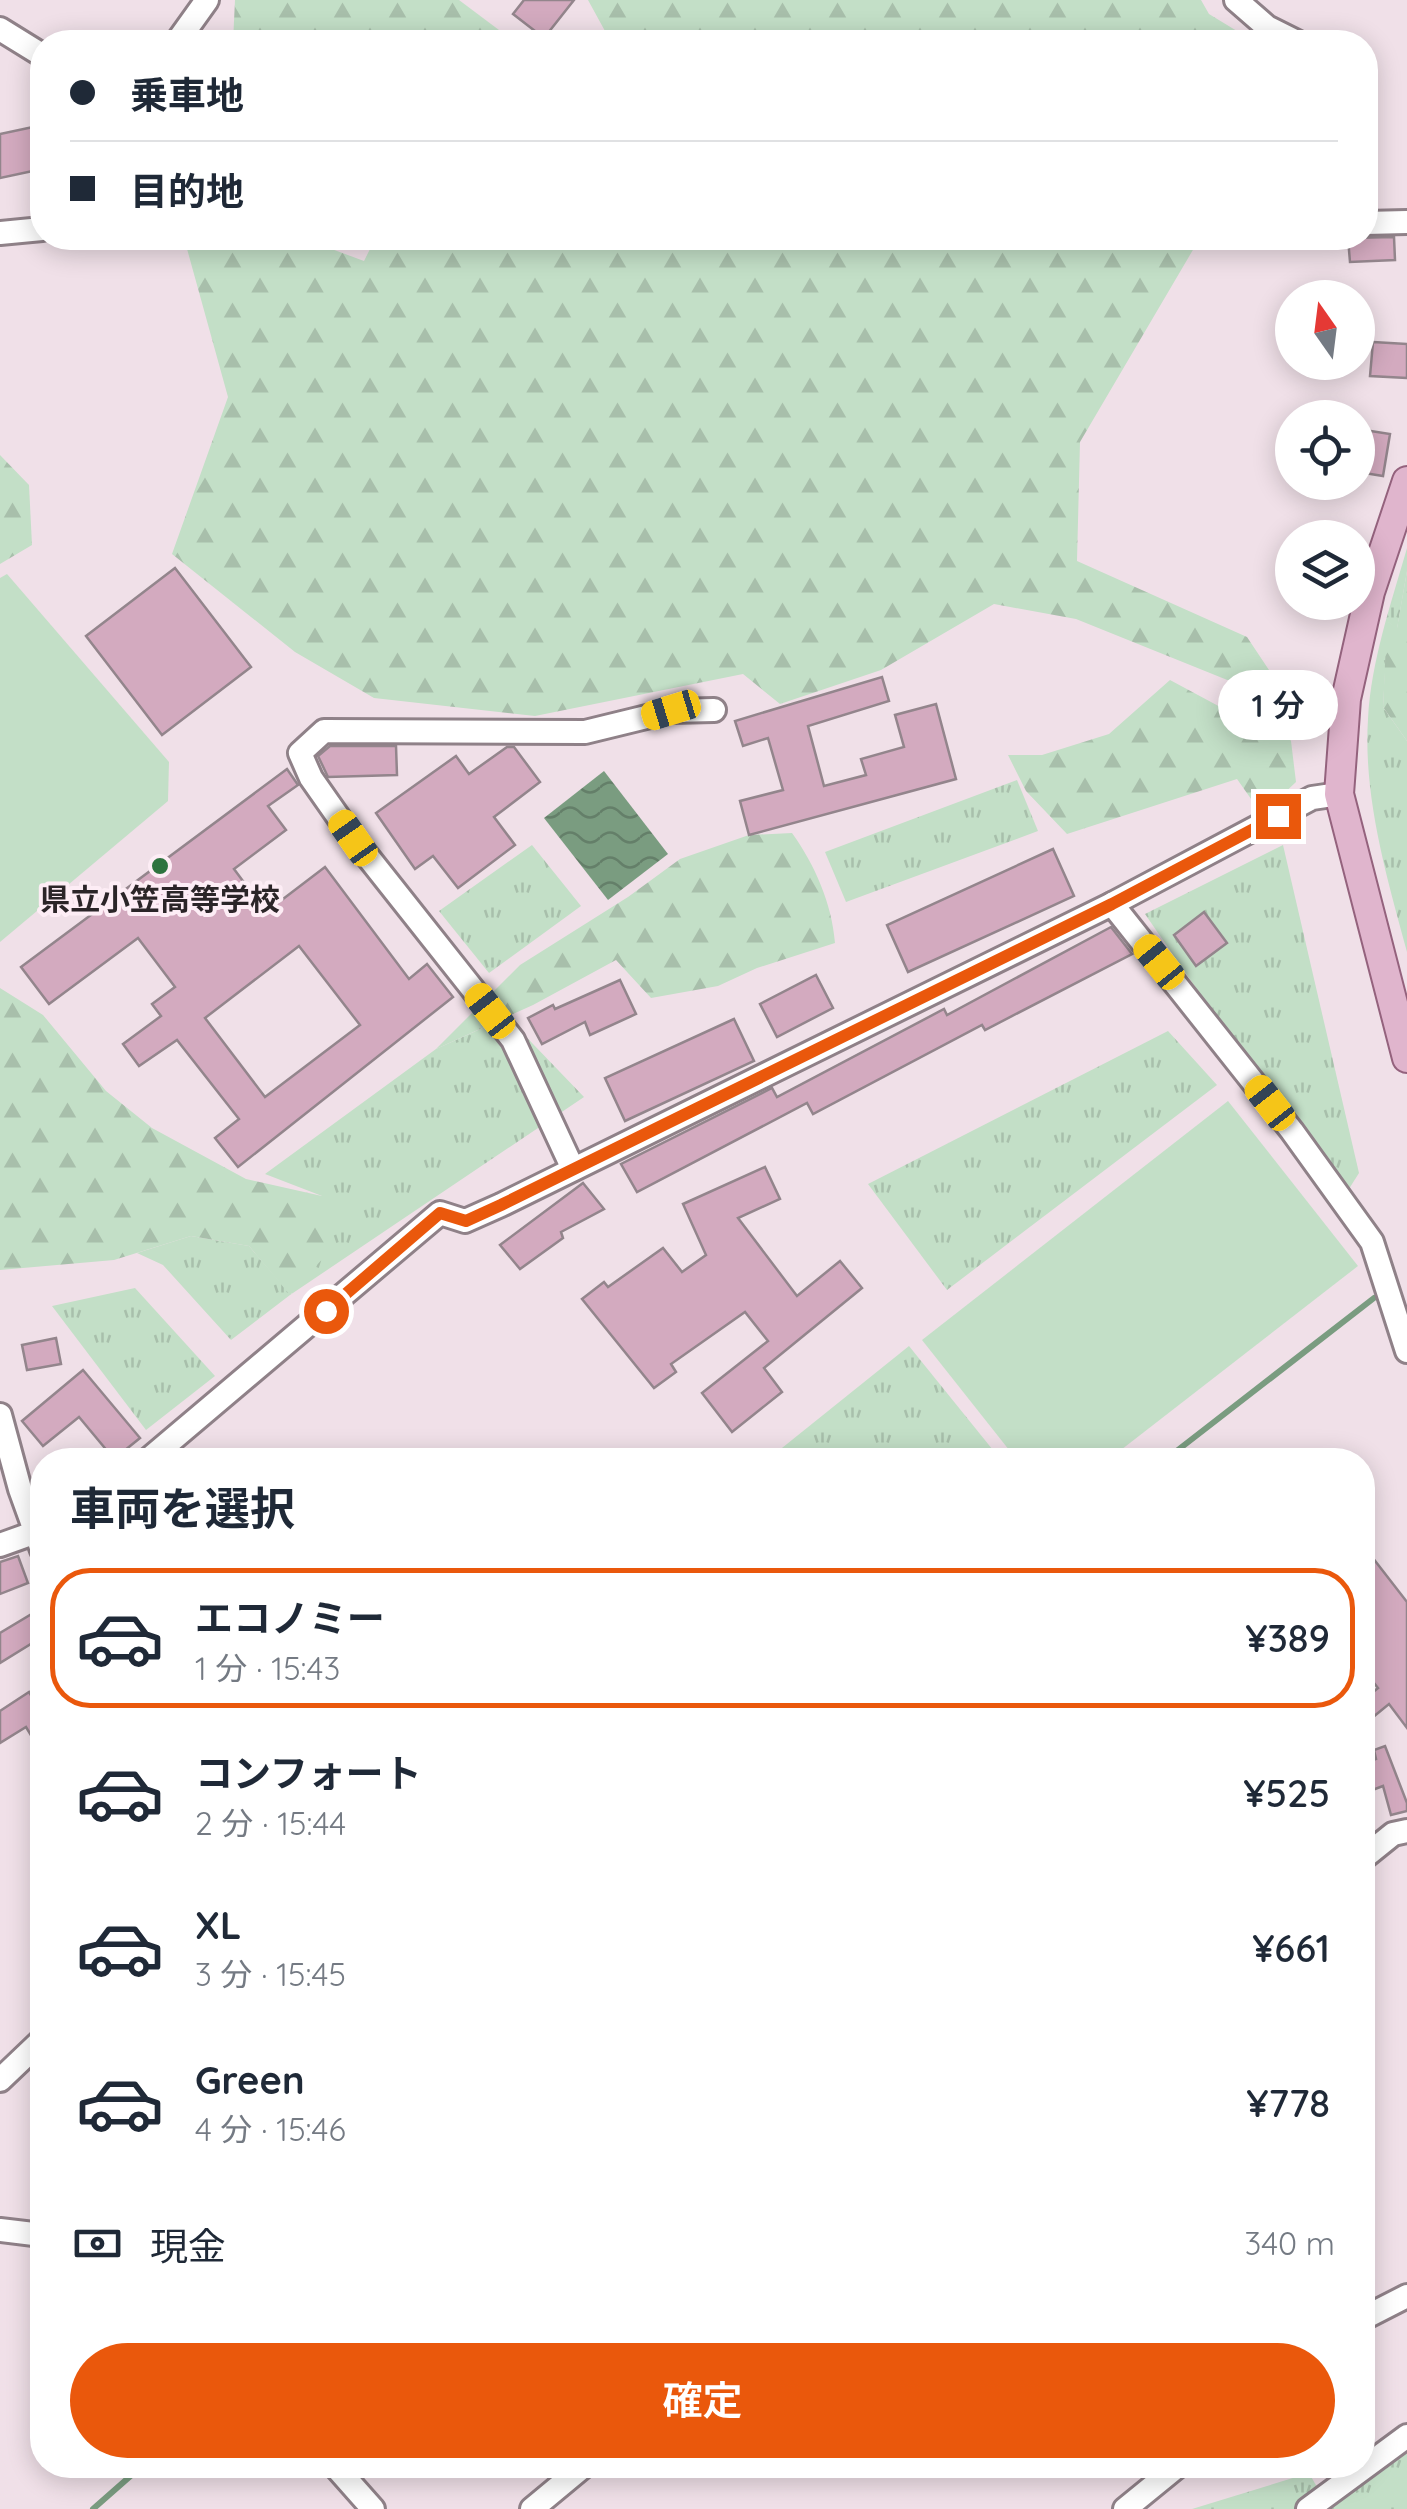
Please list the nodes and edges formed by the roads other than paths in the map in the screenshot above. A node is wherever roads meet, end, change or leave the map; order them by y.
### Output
1 (207, 0) edge
2 (1236, 0) edge
3 (0, 29) edge
4 (186, 30) edge
5 (1273, 30) edge
6 (30, 48) edge
7 (1407, 222) edge
8 (1378, 223) edge
9 (30, 230) edge
10 (0, 233) edge
11 (1407, 482) edge
12 (714, 710) dead end
13 (1339, 794) junction
14 (1112, 904) junction
15 (1405, 1041) edge
16 (574, 1169) junction
17 (1407, 1350) edge
18 (0, 1416) edge
19 (162, 1448) edge
20 (30, 1512) edge
21 (30, 1540) edge
22 (0, 1544) edge
23 (1407, 1832) edge
24 (1375, 1849) edge
25 (30, 2051) edge
26 (0, 2080) edge
27 (0, 2230) edge
28 (30, 2233) edge
29 (1407, 2296) edge
30 (1375, 2312) edge
31 (1407, 2436) edge
32 (1375, 2460) edge
33 (345, 2478) edge
34 (569, 2478) edge
35 (1163, 2478) edge
36 (1350, 2478) edge
37 (372, 2509) edge
38 (532, 2509) edge
39 (1125, 2509) edge
40 (1308, 2509) edge

1 - 4 street
2 - 5 street
3 - 6 street
7 - 8 street
9 - 10 street
11 - 13 main road
12 - 16 street
13 - 14 street
13 - 15 main road
14 - 16 street
14 - 17 street
16 - 19 street
18 - 20 street
21 - 22 street
23 - 24 street
25 - 26 street
27 - 28 street
29 - 30 street
31 - 32 street
33 - 37 street
34 - 38 street
35 - 39 street
36 - 40 street

